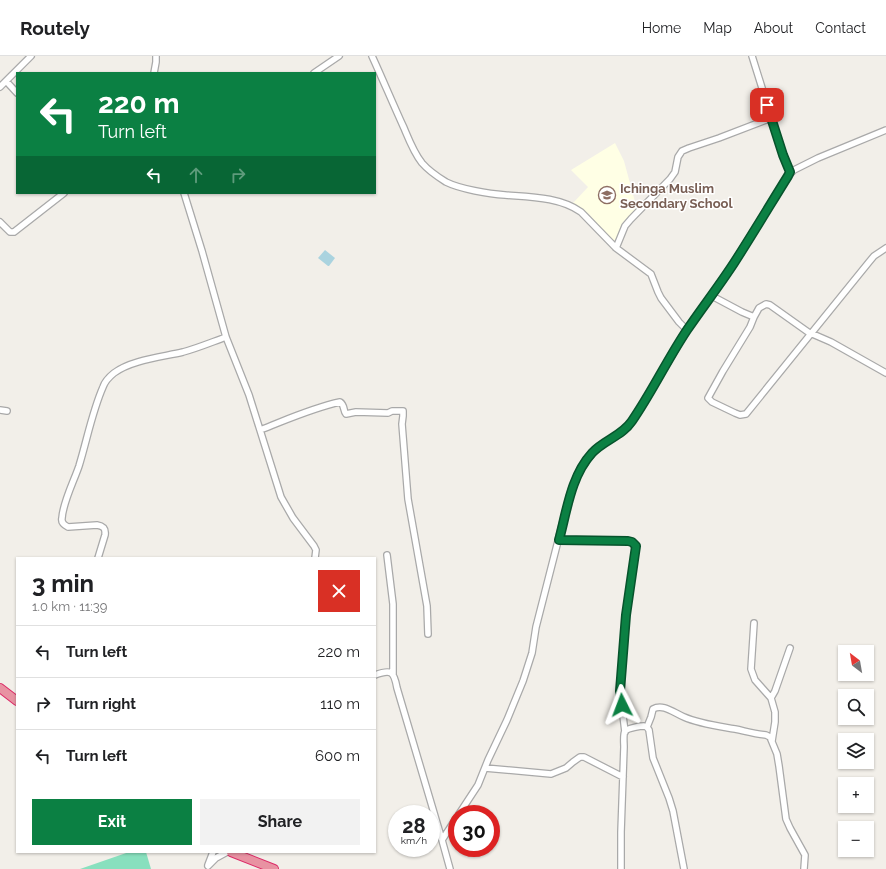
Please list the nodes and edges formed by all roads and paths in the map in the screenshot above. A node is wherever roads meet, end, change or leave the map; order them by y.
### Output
1 (32, 56) edge
2 (156, 56) edge
3 (339, 56) edge
4 (372, 56) edge
5 (752, 56) edge
6 (154, 72) edge
7 (315, 72) edge
8 (6, 81) junction
9 (0, 87) edge
10 (16, 92) edge
11 (771, 118) junction
12 (886, 130) edge
13 (790, 172) junction
14 (63, 194) edge
15 (184, 194) edge
16 (0, 222) edge
17 (616, 248) junction
18 (886, 248) edge
19 (712, 296) junction
20 (754, 317) junction
21 (687, 330) junction
22 (811, 334) junction
23 (226, 337) junction
24 (886, 373) edge
25 (0, 410) edge
26 (7, 411) dead end
27 (260, 430) junction
28 (559, 540) junction
29 (387, 555) dead end
30 (98, 557) edge
31 (315, 557) edge
32 (754, 623) dead end
33 (428, 634) dead end
34 (790, 648) dead end
35 (393, 674) junction
36 (376, 675) edge
37 (0, 688) edge
38 (771, 698) junction
39 (16, 701) edge
40 (647, 727) junction
41 (625, 732) junction
42 (772, 744) junction
43 (485, 768) junction
44 (623, 777) junction
45 (465, 805) edge
46 (448, 831) edge
47 (442, 840) junction
48 (213, 853) edge
49 (225, 853) edge
50 (234, 853) edge
51 (207, 868) edge
52 (274, 869) edge
53 (450, 869) edge
54 (622, 869) edge
55 (684, 869) edge
56 (804, 869) edge

1 - 8 street
2 - 6 street
3 - 7 street
4 - 17 street
5 - 11 street
8 - 9 street
8 - 10 street
11 - 13 street
11 - 17 street
12 - 13 street
13 - 19 street
14 - 16 street
15 - 23 street
17 - 21 street
18 - 22 street
19 - 20 street
19 - 21 street
20 - 22 street
20 - 22 street
21 - 28 street
22 - 24 street
23 - 27 street
23 - 30 street
25 - 26 street
27 - 31 street
27 - 33 street
28 - 41 street
28 - 43 street
29 - 35 street
32 - 38 street
34 - 38 street
35 - 36 street
35 - 47 street
37 - 39 highway
38 - 42 street
40 - 41 street
40 - 42 street
40 - 55 street
41 - 44 street
42 - 56 street
43 - 44 street
43 - 45 street
44 - 54 street
46 - 47 street
47 - 53 street
48 - 51 street
49 - 51 street
50 - 52 highway

